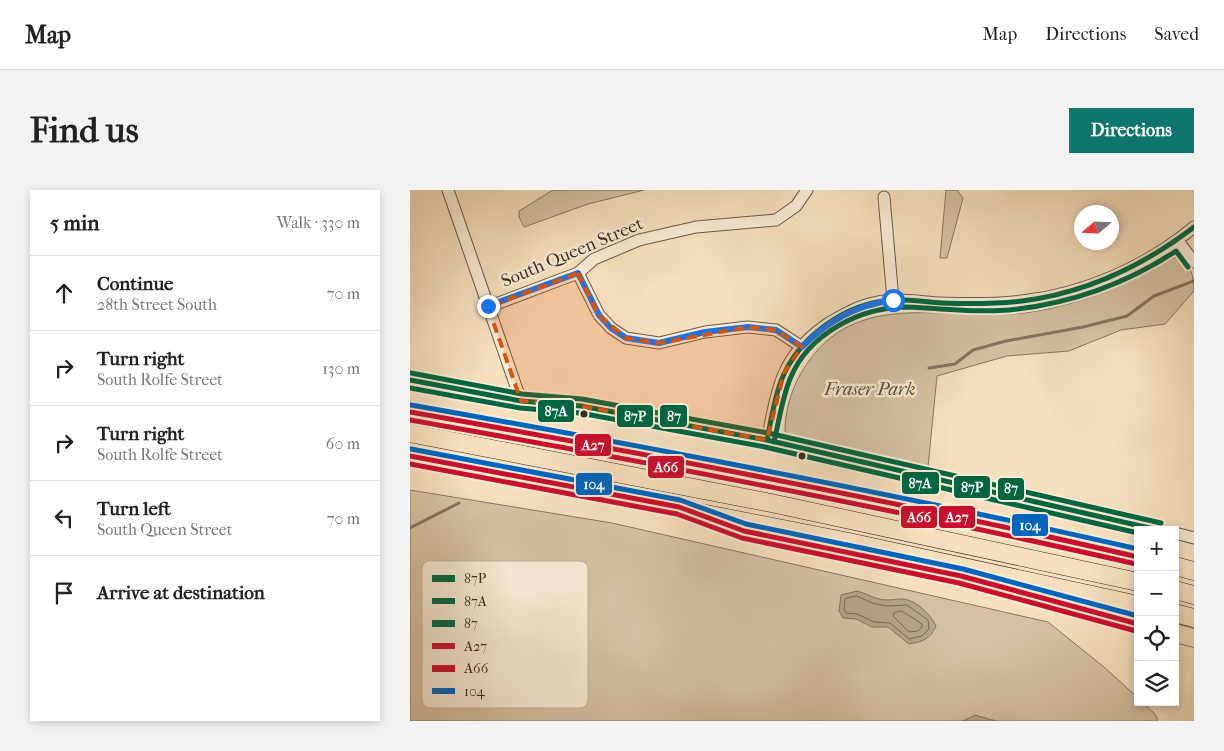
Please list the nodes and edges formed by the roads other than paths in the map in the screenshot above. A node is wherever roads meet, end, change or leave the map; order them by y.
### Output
1 (448, 190) edge
2 (807, 190) edge
3 (884, 197) dead end
4 (1194, 227) edge
5 (1178, 241) junction
6 (1194, 262) edge
7 (578, 273) junction
8 (893, 300) junction
9 (488, 306) junction
10 (802, 347) junction
11 (410, 380) edge
12 (521, 401) junction
13 (410, 412) edge
14 (410, 433) edge
15 (767, 440) junction
16 (410, 456) edge
17 (679, 507) junction
18 (1142, 526) edge
19 (1179, 534) edge
20 (1194, 538) edge
21 (1134, 556) edge
22 (1179, 567) edge
23 (1194, 571) edge
24 (1134, 581) edge
25 (1179, 591) edge
26 (1194, 595) edge
27 (1134, 604) edge
28 (1179, 614) edge
29 (1194, 618) edge
30 (1134, 623) edge
31 (1179, 634) edge
32 (1194, 638) edge

1 - 9 street
2 - 7 street, South Queen Street
3 - 8 street
4 - 5 street
5 - 6 street
5 - 8 street
7 - 9 street, South Queen Street
7 - 10 street
8 - 10 street
9 - 12 street
10 - 15 street
11 - 12 street
12 - 15 street
13 - 21 highway
14 - 24 highway
15 - 18 street
16 - 17 highway
17 - 27 highway
17 - 30 highway
19 - 20 street
22 - 23 highway
25 - 26 highway
28 - 29 highway
31 - 32 highway

